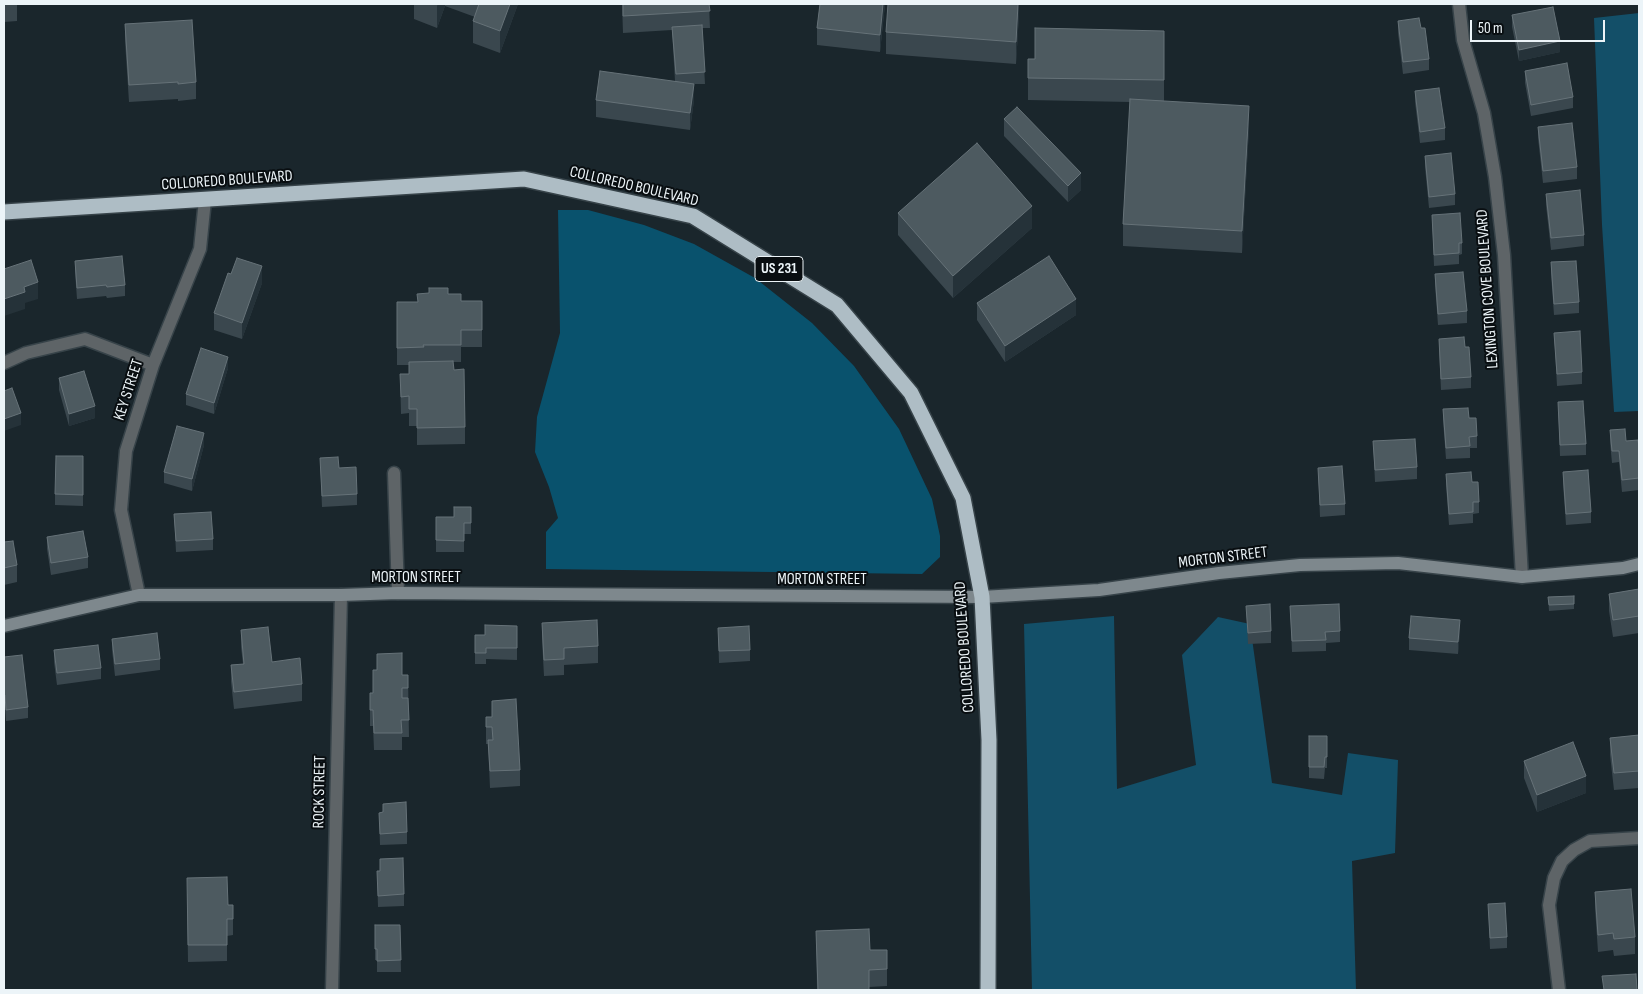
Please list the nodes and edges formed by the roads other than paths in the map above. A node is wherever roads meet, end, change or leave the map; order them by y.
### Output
1 (1459, 4) edge
2 (205, 200) junction
3 (4, 212) edge
4 (4, 363) edge
5 (153, 366) junction
6 (394, 473) dead end
7 (1639, 564) edge
8 (1522, 577) junction
9 (398, 593) junction
10 (140, 594) junction
11 (341, 595) junction
12 (982, 597) junction
13 (4, 626) edge
14 (1639, 838) edge
15 (332, 990) edge
16 (988, 990) edge
17 (1559, 990) edge

1 - 8 street, LEXINGTON COVE BOULEVARD
2 - 3 highway, COLLOREDO BOULEVARD / US 231
2 - 5 street, KEY STREET
2 - 12 highway, COLLOREDO BOULEVARD / US 231
4 - 5 street
5 - 10 street, KEY STREET
6 - 9 street
7 - 8 street, MORTON STREET
8 - 12 street, MORTON STREET
9 - 11 street, MORTON STREET
9 - 12 street, MORTON STREET
10 - 11 street, MORTON STREET
10 - 13 street, MORTON STREET
11 - 15 street, ROCK STREET
12 - 16 highway, COLLOREDO BOULEVARD / US 231
14 - 17 street

